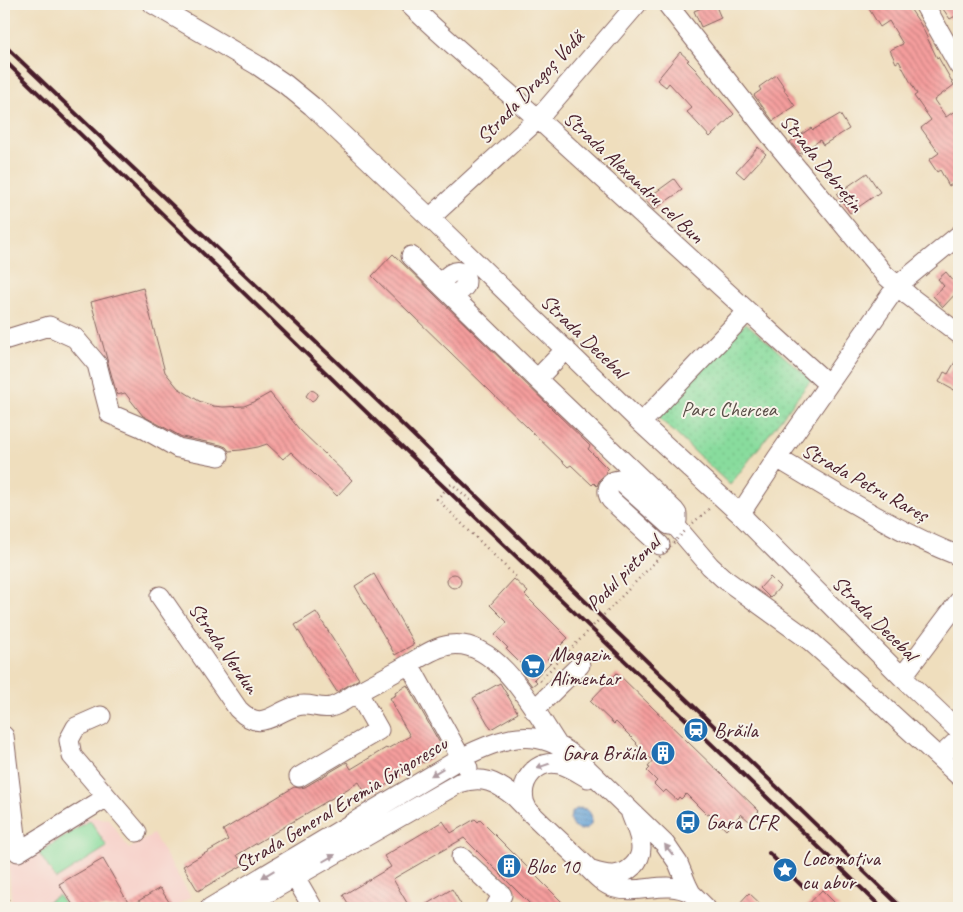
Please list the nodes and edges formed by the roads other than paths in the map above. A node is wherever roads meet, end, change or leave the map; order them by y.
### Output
1 (153, 4) edge
2 (409, 4) edge
3 (637, 4) edge
4 (667, 4) edge
5 (924, 4) edge
6 (959, 66) edge
7 (538, 119) junction
8 (430, 218) junction
9 (959, 235) edge
10 (411, 256) dead end
11 (897, 286) junction
12 (748, 312) junction
13 (959, 334) edge
14 (4, 340) edge
15 (566, 350) junction
16 (537, 379) junction
17 (828, 384) junction
18 (641, 423) junction
19 (219, 456) dead end
20 (777, 458) junction
21 (740, 514) junction
22 (680, 527) junction
23 (660, 545) dead end
24 (959, 556) edge
25 (160, 596) dead end
26 (959, 601) edge
27 (408, 664) junction
28 (580, 665) dead end
29 (902, 677) junction
30 (358, 693) junction
31 (534, 710) junction
32 (102, 716) dead end
33 (959, 731) edge
34 (4, 736) edge
35 (959, 738) edge
36 (557, 744) junction
37 (461, 758) junction
38 (940, 758) junction
39 (959, 776) edge
40 (300, 777) dead end
41 (476, 779) junction
42 (604, 786) junction
43 (107, 797) junction
44 (528, 811) junction
45 (630, 812) junction
46 (137, 832) dead end
47 (461, 856) dead end
48 (591, 870) junction
49 (295, 877) junction
50 (691, 893) junction
51 (210, 908) edge
52 (241, 908) edge
53 (313, 908) edge
54 (496, 908) edge
55 (706, 908) edge

1 - 8 street, Strada Decebal
2 - 7 street, Strada Alexandru cel Bun
3 - 7 street, Strada Dragoș Vodă
4 - 11 street, Strada Debrețin
5 - 6 street
7 - 8 street, Strada Dragoș Vodă
7 - 12 street, Strada Alexandru cel Bun
8 - 15 street, Strada Decebal
9 - 11 street
10 - 16 street
11 - 13 street, Strada Debrețin
11 - 17 street
12 - 17 street, Strada Alexandru cel Bun
12 - 18 street
14 - 19 street
15 - 16 street
15 - 18 street, Strada Decebal
16 - 22 street
17 - 20 street
18 - 21 street, Strada Decebal
20 - 21 street
20 - 24 street, Strada Petru Rareș
21 - 29 street, Strada Decebal
22 - 23 street
22 - 38 street
25 - 30 street, Strada Verdun
26 - 29 street
27 - 30 street, Strada Verdun
27 - 31 street, Strada Verdun
27 - 37 street
28 - 31 street
29 - 33 street, Strada Decebal
30 - 40 street
31 - 36 street, Strada Verdun
32 - 43 street
34 - 43 street
35 - 38 street
36 - 37 street, Strada General Eremia Grigorescu
36 - 42 street
37 - 41 street
37 -> 51 street, Strada General Eremia Grigorescu
38 - 39 street
41 - 44 street
49 -> 41 street, Strada General Eremia Grigorescu
42 -> 44 street
42 - 45 street
43 - 46 street
44 - 48 street
45 - 48 street
50 -> 45 street
47 - 54 street
48 - 50 street
49 - 52 street, Strada General Eremia Grigorescu
49 - 53 street
50 - 55 street

